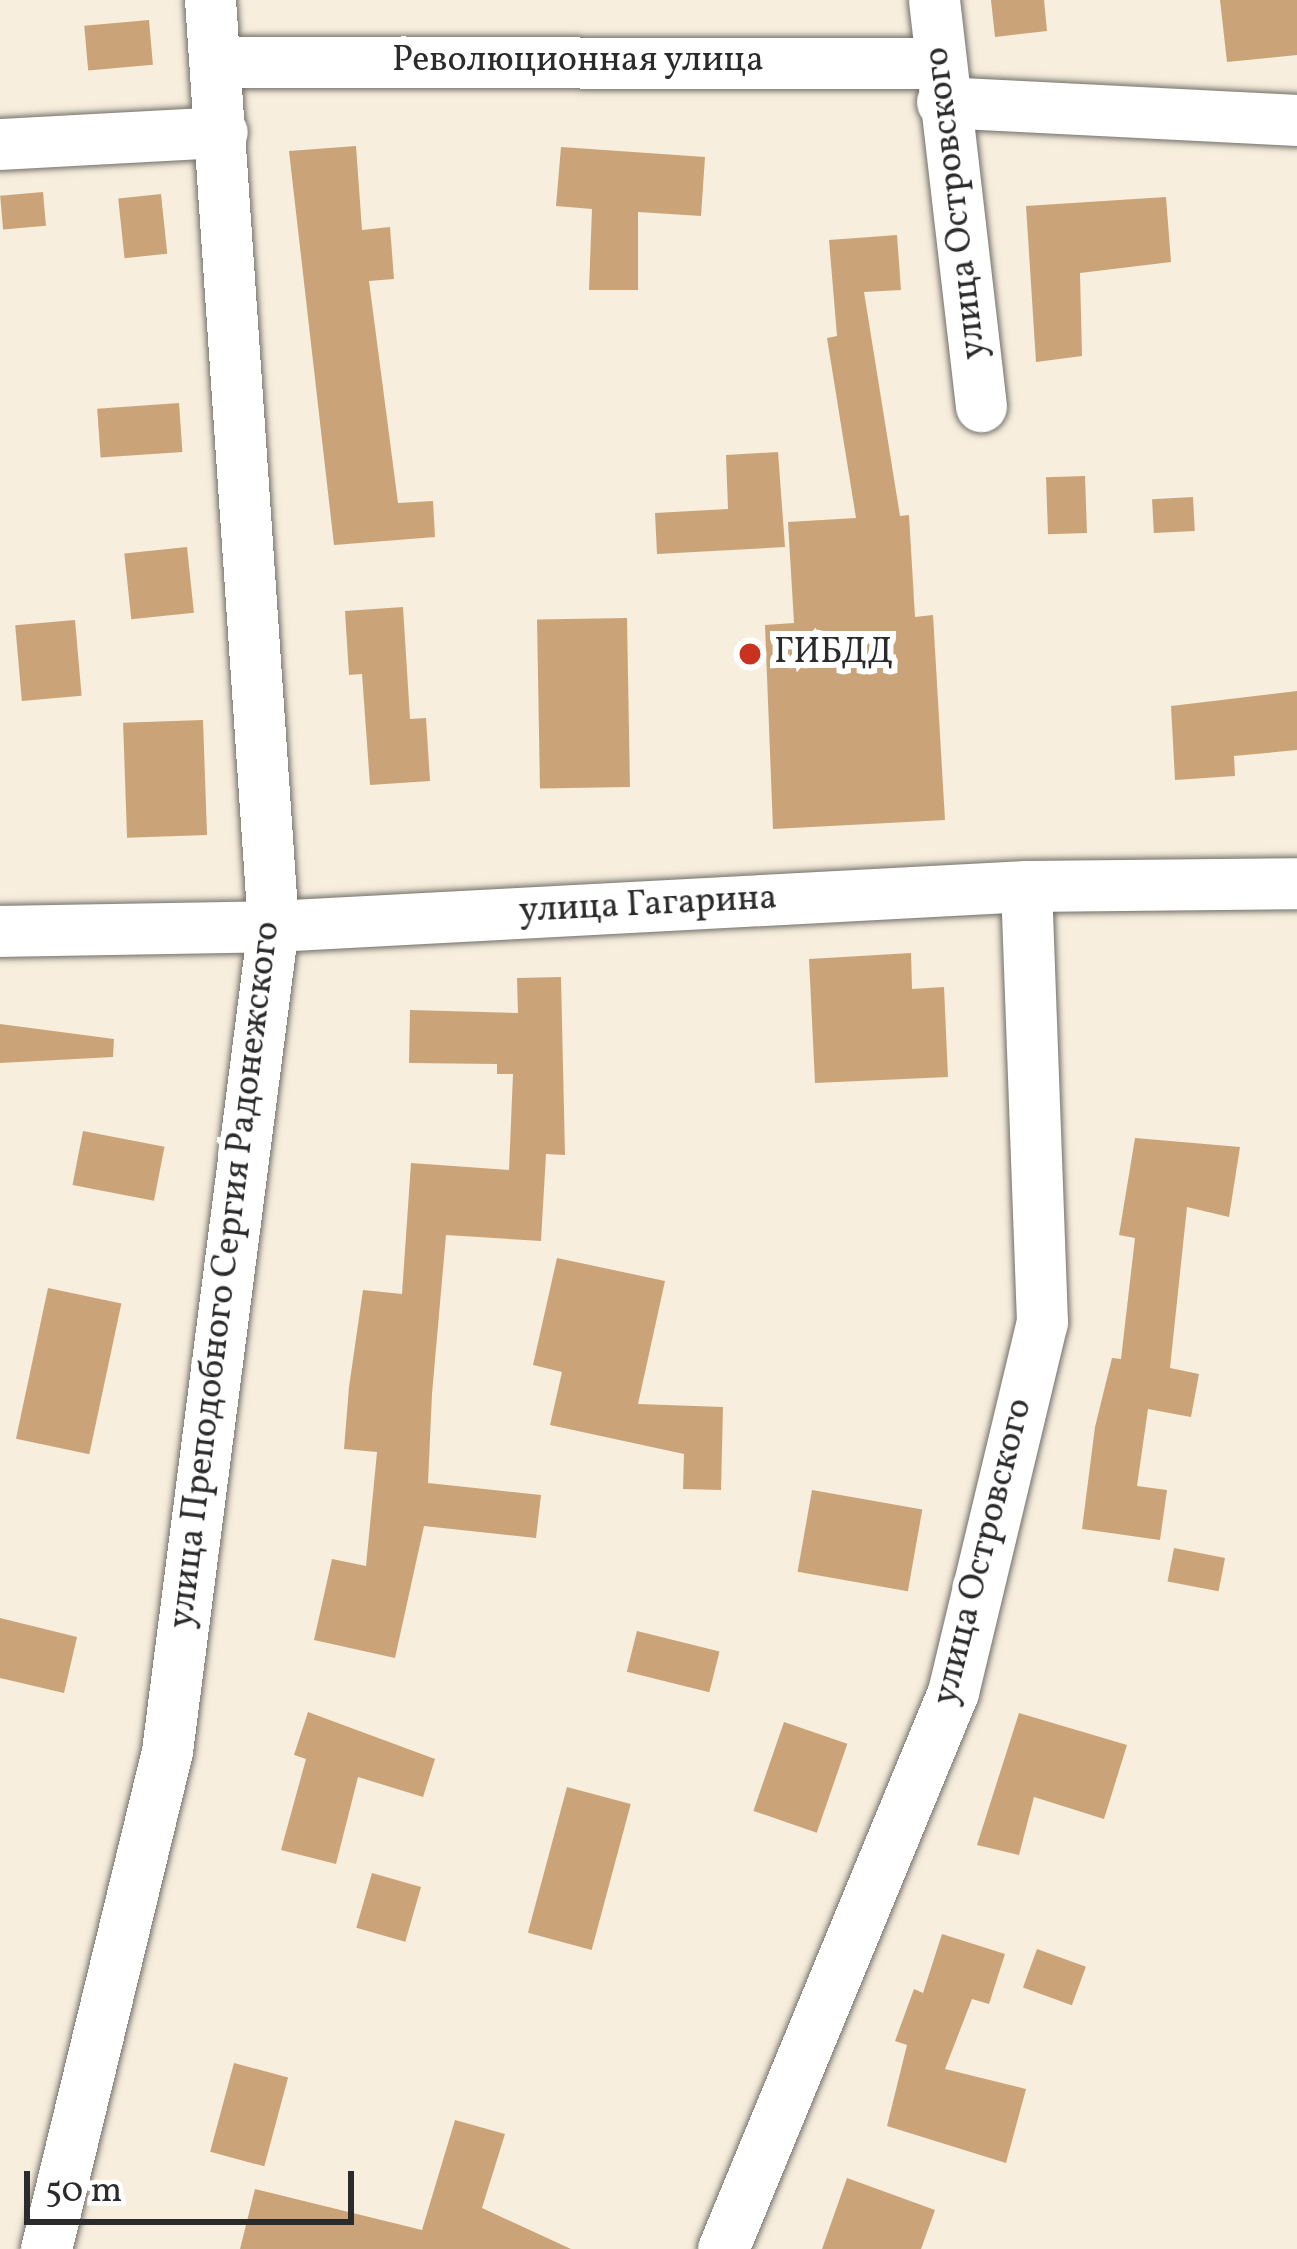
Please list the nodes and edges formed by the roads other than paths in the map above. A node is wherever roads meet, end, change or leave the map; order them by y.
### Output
1 (210, 0) edge
2 (934, 0) edge
3 (216, 62) junction
4 (941, 82) junction
5 (1297, 120) edge
6 (222, 132) junction
7 (0, 144) edge
8 (981, 406) dead end
9 (1297, 883) edge
10 (1026, 886) junction
11 (273, 926) junction
12 (0, 931) edge
13 (46, 2249) edge
14 (723, 2249) edge

1 - 3 street, улица Преподобного Сергия Радонежского
2 - 4 street, улица Островского
3 - 4 street, Революционная улица
3 - 6 street, улица Преподобного Сергия Радонежского
4 - 5 street, Революционная улица
4 - 8 street, улица Островского
6 - 7 street
6 - 11 street, улица Преподобного Сергия Радонежского
9 - 10 street, улица Гагарина
10 - 11 street, улица Гагарина
10 - 14 street, улица Островского
11 - 12 street, улица Гагарина
11 - 13 street, улица Преподобного Сергия Радонежского

